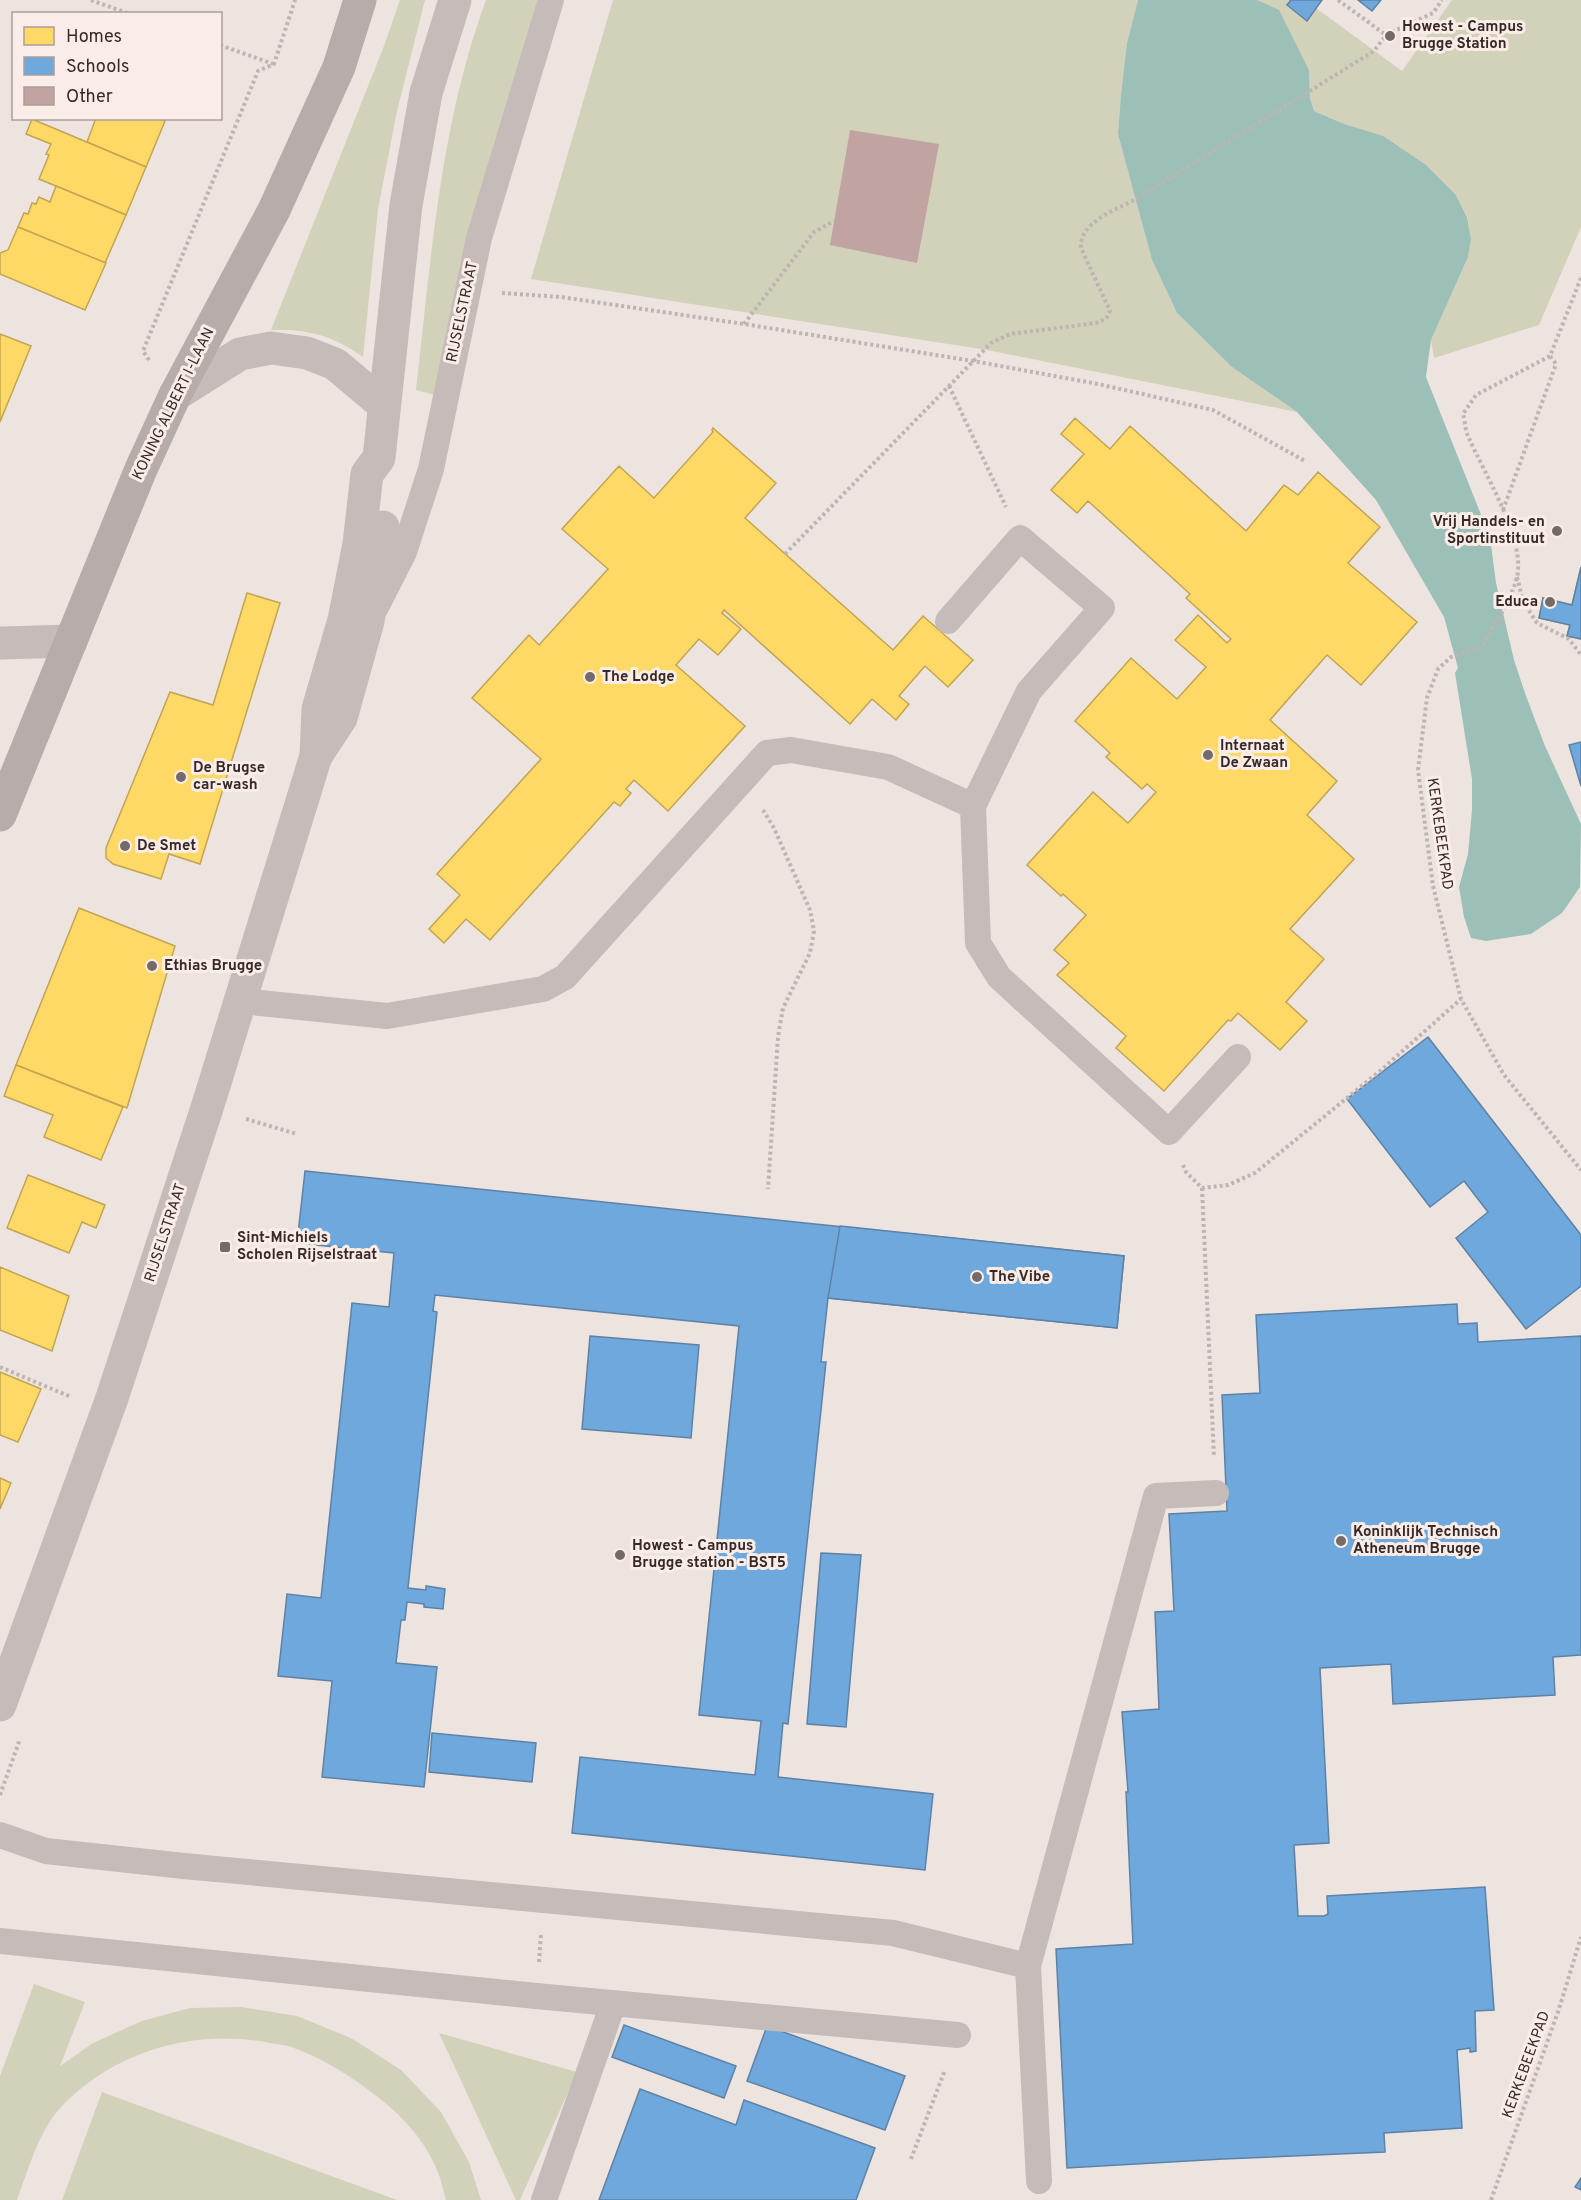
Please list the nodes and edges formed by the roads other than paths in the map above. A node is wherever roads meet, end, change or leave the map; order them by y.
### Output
1 (360, 0) edge
2 (455, 0) edge
3 (551, 0) edge
4 (175, 395) junction
5 (384, 405) junction
6 (379, 458) junction
7 (368, 621) junction
8 (948, 621) dead end
9 (71, 641) junction
10 (0, 643) edge
11 (316, 756) junction
12 (973, 806) junction
13 (0, 815) edge
14 (241, 1000) junction
15 (1238, 1057) dead end
16 (1216, 1493) road end
17 (0, 1705) edge
18 (0, 1835) edge
19 (0, 1941) edge
20 (1028, 1966) junction
21 (612, 2004) junction
22 (958, 2035) road end
23 (1039, 2181) dead end
24 (544, 2200) edge

1 - 4 main road, KONING ALBERT I-LAAN
2 - 5 street, RIJSELSTRAAT
3 - 7 lane, RIJSELSTRAAT
4 - 5 street
4 - 9 main road, KONING ALBERT I-LAAN
5 - 6 street, RIJSELSTRAAT
6 - 7 street, RIJSELSTRAAT
6 - 11 street, RIJSELSTRAAT
7 - 11 street, RIJSELSTRAAT
8 - 12 lane
9 - 10 street
9 - 13 main road, KONING ALBERT I-LAAN
11 - 14 street, RIJSELSTRAAT
12 - 14 lane
12 - 15 lane
14 - 17 street, RIJSELSTRAAT
16 - 20 lane
18 - 20 lane
19 - 21 lane
20 - 23 lane
21 - 22 lane
21 - 24 lane

